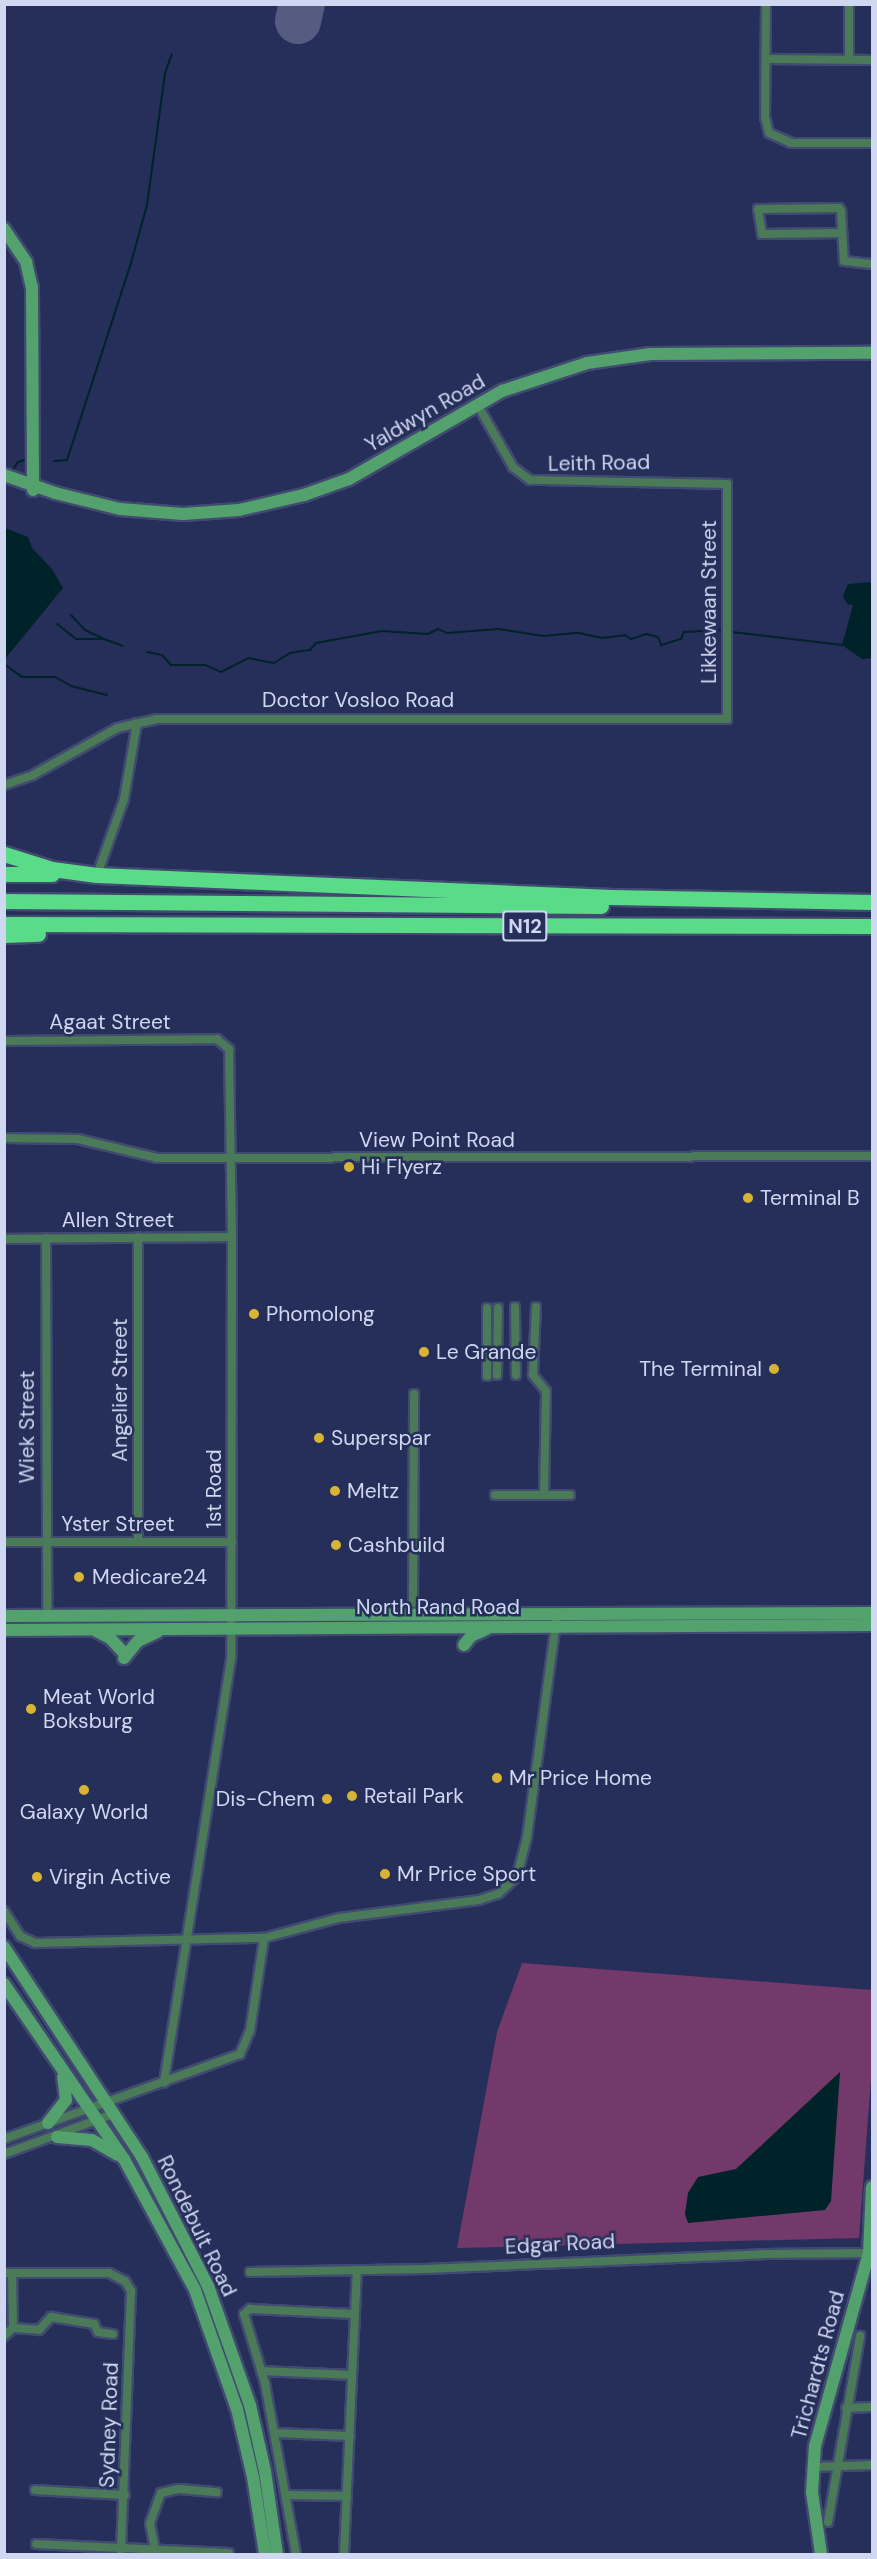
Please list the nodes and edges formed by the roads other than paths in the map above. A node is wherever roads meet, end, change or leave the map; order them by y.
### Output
1 (766, 4) edge
2 (849, 4) edge
3 (766, 59) junction
4 (849, 59) junction
5 (873, 60) edge
6 (873, 143) edge
7 (4, 229) edge
8 (842, 233) junction
9 (873, 264) edge
10 (873, 352) edge
11 (873, 359) edge
12 (478, 406) junction
13 (34, 458) junction
14 (7, 478) edge
15 (727, 484) joint
16 (33, 488) junction
17 (727, 719) joint
18 (137, 723) junction
19 (4, 785) edge
20 (4, 854) edge
21 (4, 874) edge
22 (97, 875) junction
23 (4, 901) edge
24 (873, 902) edge
25 (4, 924) edge
26 (188, 926) junction
27 (873, 926) edge
28 (4, 935) edge
29 (217, 1039) joint
30 (4, 1041) edge
31 (4, 1138) edge
32 (873, 1156) edge
33 (231, 1159) junction
34 (232, 1237) junction
35 (46, 1238) junction
36 (138, 1238) junction
37 (4, 1239) edge
38 (515, 1307) dead end
39 (537, 1307) dead end
40 (487, 1308) dead end
41 (498, 1308) dead end
42 (498, 1375) dead end
43 (516, 1375) dead end
44 (487, 1376) dead end
45 (414, 1394) dead end
46 (495, 1495) dead end
47 (544, 1495) junction
48 (570, 1495) dead end
49 (4, 1542) edge
50 (45, 1542) junction
51 (138, 1542) junction
52 (232, 1542) junction
53 (413, 1603) dead end
54 (873, 1613) edge
55 (4, 1616) edge
56 (47, 1616) junction
57 (556, 1621) junction
58 (662, 1621) junction
59 (233, 1623) junction
60 (873, 1625) edge
61 (494, 1627) junction
62 (4, 1630) edge
63 (93, 1630) junction
64 (161, 1630) junction
65 (464, 1645) dead end
66 (4, 1911) edge
67 (264, 1938) junction
68 (186, 1941) junction
69 (4, 1947) edge
70 (4, 1984) edge
71 (59, 2066) junction
72 (164, 2083) junction
73 (105, 2102) junction
74 (90, 2108) junction
75 (113, 2114) junction
76 (98, 2121) junction
77 (48, 2122) junction
78 (57, 2137) junction
79 (4, 2139) edge
80 (4, 2154) edge
81 (124, 2159) junction
82 (873, 2187) edge
83 (871, 2253) edge
84 (357, 2270) junction
85 (250, 2272) dead end
86 (8, 2273) edge
87 (355, 2314) junction
88 (9, 2316) edge
89 (13, 2328) junction
90 (113, 2334) dead end
91 (4, 2336) edge
92 (860, 2336) dead end
93 (261, 2371) junction
94 (352, 2375) junction
95 (873, 2407) edge
96 (846, 2408) junction
97 (275, 2433) junction
98 (350, 2436) junction
99 (873, 2465) edge
100 (837, 2466) junction
101 (813, 2467) junction
102 (35, 2490) dead end
103 (217, 2492) dead end
104 (125, 2495) junction
105 (287, 2495) junction
106 (347, 2496) junction
107 (828, 2522) dead end
108 (36, 2544) dead end
109 (155, 2549) junction
110 (121, 2551) edge
111 (229, 2553) edge
112 (265, 2554) edge
113 (277, 2554) edge
114 (296, 2554) edge
115 (345, 2554) edge
116 (821, 2554) edge

1 - 3 street
2 - 4 street
3 - 4 street
3 - 6 street
4 - 5 street
7 - 13 main road
8 - 8 street
8 - 9 street
10 - 12 main road, Yaldwyn Road
11 - 12 main road, Yaldwyn Road
12 - 15 street, Leith Road
12 - 16 main road, Yaldwyn Road
13 - 14 main road
13 - 16 main road
14 - 16 main road, Yaldwyn Road
15 - 17 street, Likkewaan Street
17 - 18 street, Doctor Vosloo Road
18 - 19 street, Doctor Vosloo Road
18 - 22 street
20 - 22 highway
21 - 22 highway
22 - 24 highway
23 - 24 highway, N12
25 - 26 highway, N12
26 - 27 highway, N12
26 - 28 highway
29 - 30 street, Agaat Street
29 - 33 street, 1st Road
31 - 33 street, View Point Road
32 - 33 street, View Point Road
33 - 34 street, 1st Road
34 - 36 street, Allen Street
34 - 52 street, 1st Road
35 - 36 street, Allen Street
35 - 37 street, Allen Street
35 - 50 street, Wiek Street
36 - 51 street, Angelier Street
38 - 43 street
39 - 47 street
40 - 44 street
41 - 42 street
45 - 53 street
46 - 47 street
47 - 48 street
49 - 50 street, Yster Street
50 - 51 street, Yster Street
50 - 56 street, Wiek Street
51 - 52 street, Yster Street
52 - 59 street, 1st Road
54 - 58 main road, North Rand Road
55 - 56 main road, North Rand Road
56 - 59 main road, North Rand Road
57 - 58 main road, North Rand Road
57 - 59 main road, North Rand Road
57 - 61 main road, North Rand Road
57 - 67 street
58 - 60 main road, North Rand Road
59 - 61 main road, North Rand Road
59 - 64 main road, North Rand Road
59 - 68 street, 1st Road
61 - 65 main road
62 - 63 main road, North Rand Road
63 - 64 main road, North Rand Road
63 - 64 main road
66 - 68 street
67 - 68 street
67 - 72 street
68 - 72 street, 1st Road
69 - 73 main road, Rondebult Road
70 - 71 main road, Rondebult Road
71 - 74 main road, Rondebult Road
71 - 77 main road
72 - 73 street
73 - 74 street
73 - 75 main road, Rondebult Road
74 - 76 main road, Rondebult Road
74 - 77 street
75 - 76 street
75 - 113 main road, Rondebult Road
76 - 78 street
76 - 81 main road, Rondebult Road
77 - 79 street
78 - 80 street
78 - 81 main road
81 - 112 main road, Rondebult Road
82 - 83 main road, Trichardts Road
83 - 84 street, Edgar Road
83 - 101 main road, Trichardts Road
84 - 85 street, Edgar Road
84 - 87 street
86 - 88 street
86 - 104 street, Sydney Road
87 - 93 street
87 - 94 street
88 - 89 street
89 - 90 street
89 - 91 street
92 - 96 street
93 - 94 street
93 - 97 street
94 - 98 street
95 - 96 street
96 - 100 street
97 - 98 street
97 - 105 street
98 - 106 street
99 - 100 street
100 - 101 street
100 - 107 street
101 - 116 main road, Trichardts Road
102 - 104 street
103 - 109 street
104 - 110 street, Sydney Road
105 - 106 street
105 - 114 street
106 - 115 street
108 - 110 street
109 - 110 street
109 - 111 street

